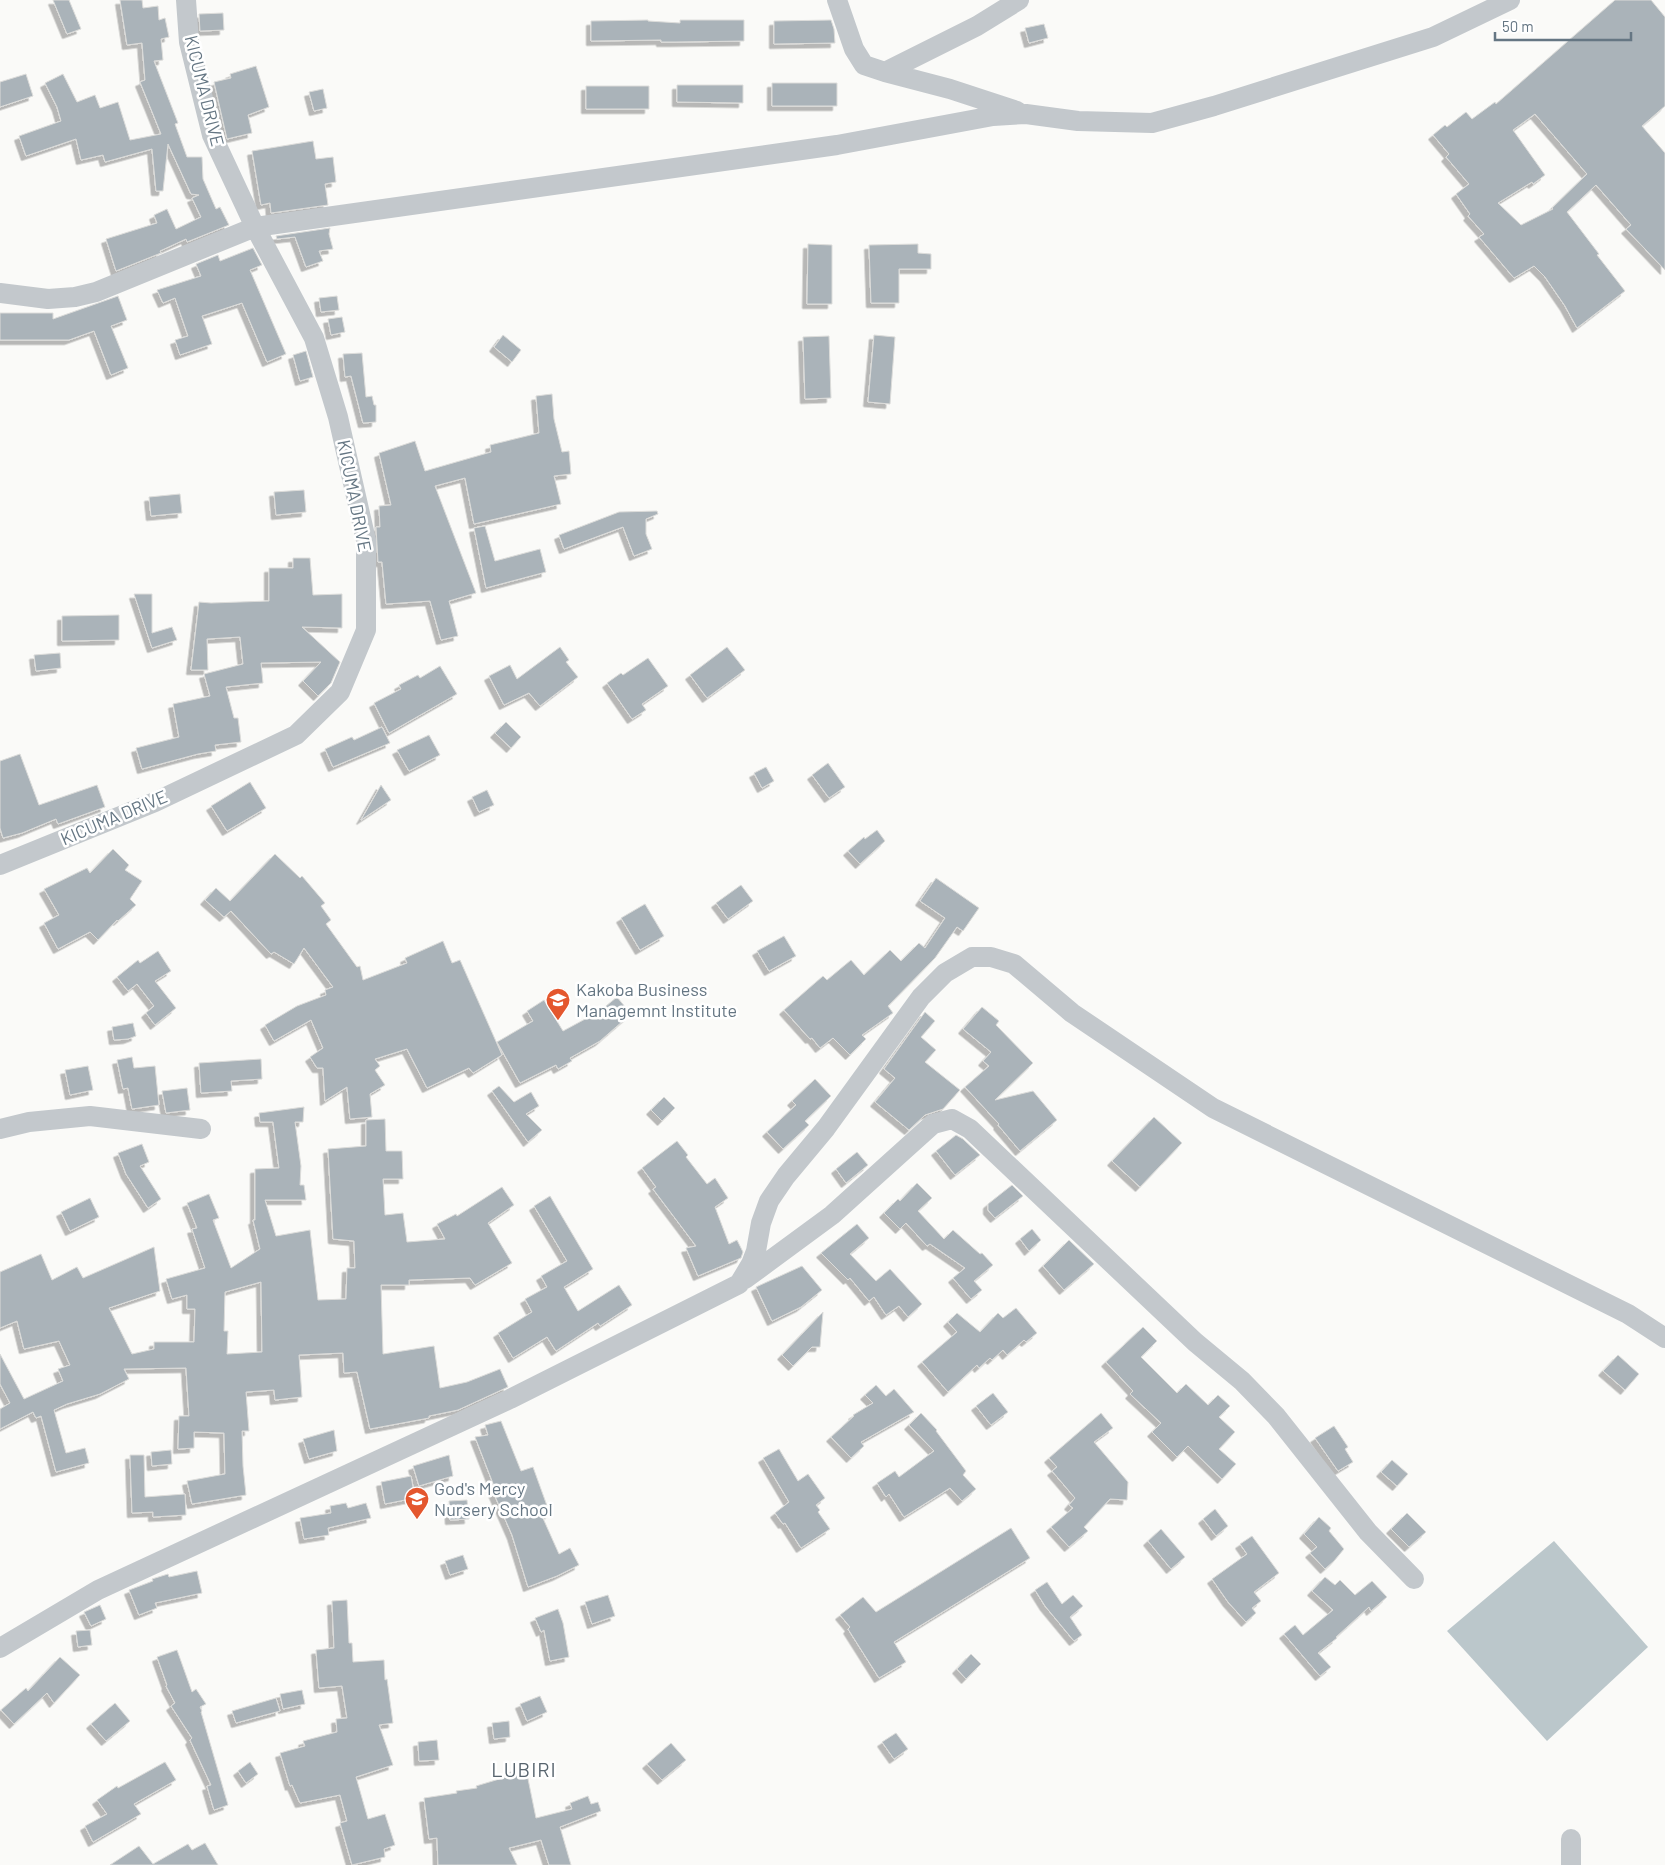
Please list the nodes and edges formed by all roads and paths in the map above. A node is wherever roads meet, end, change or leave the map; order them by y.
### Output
1 (186, 0) edge
2 (837, 0) edge
3 (1019, 0) edge
4 (1510, 0) edge
5 (884, 72) junction
6 (1026, 114) junction
7 (255, 227) junction
8 (0, 293) edge
9 (0, 865) edge
10 (0, 1129) edge
11 (201, 1129) dead end
12 (739, 1284) junction
13 (1665, 1338) edge
14 (1414, 1579) dead end
15 (0, 1648) edge
16 (1571, 1839) dead end
17 (1571, 1865) edge

1 - 7 street, KICUMA DRIVE
2 - 5 street
3 - 5 street
4 - 6 street
5 - 6 street
6 - 7 street
7 - 8 street
7 - 9 street, KICUMA DRIVE
10 - 11 street
12 - 13 street
12 - 14 street
12 - 15 street
16 - 17 street

